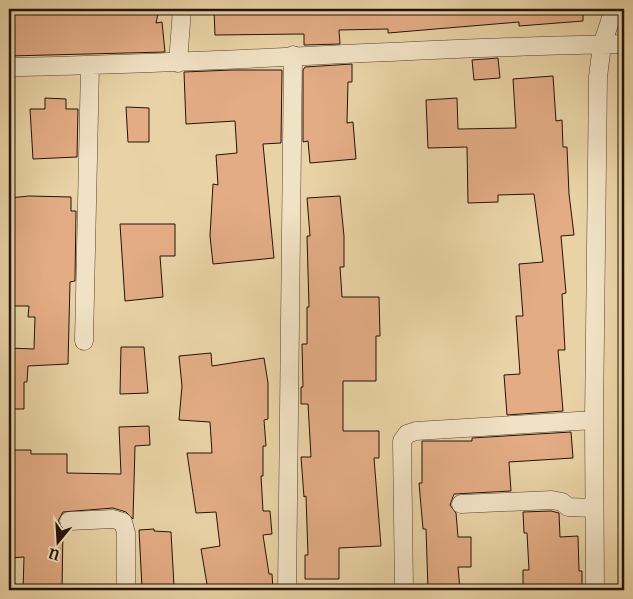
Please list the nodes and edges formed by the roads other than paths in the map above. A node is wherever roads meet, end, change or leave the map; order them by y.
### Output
1 (182, 9) edge
2 (614, 9) edge
3 (624, 44) edge
4 (602, 45) junction
5 (293, 55) junction
6 (178, 63) junction
7 (90, 66) junction
8 (9, 67) edge
9 (84, 341) dead end
10 (594, 420) junction
11 (461, 504) dead end
12 (594, 508) junction
13 (69, 521) dead end
14 (126, 590) edge
15 (287, 590) edge
16 (404, 590) edge
17 (595, 590) edge

1 - 6 street
2 - 4 street
3 - 4 street
4 - 5 street
4 - 10 street
5 - 6 street
5 - 15 street
6 - 7 street
7 - 8 street
7 - 9 street
10 - 12 street
10 - 16 street
11 - 12 street
12 - 17 street
13 - 14 street

